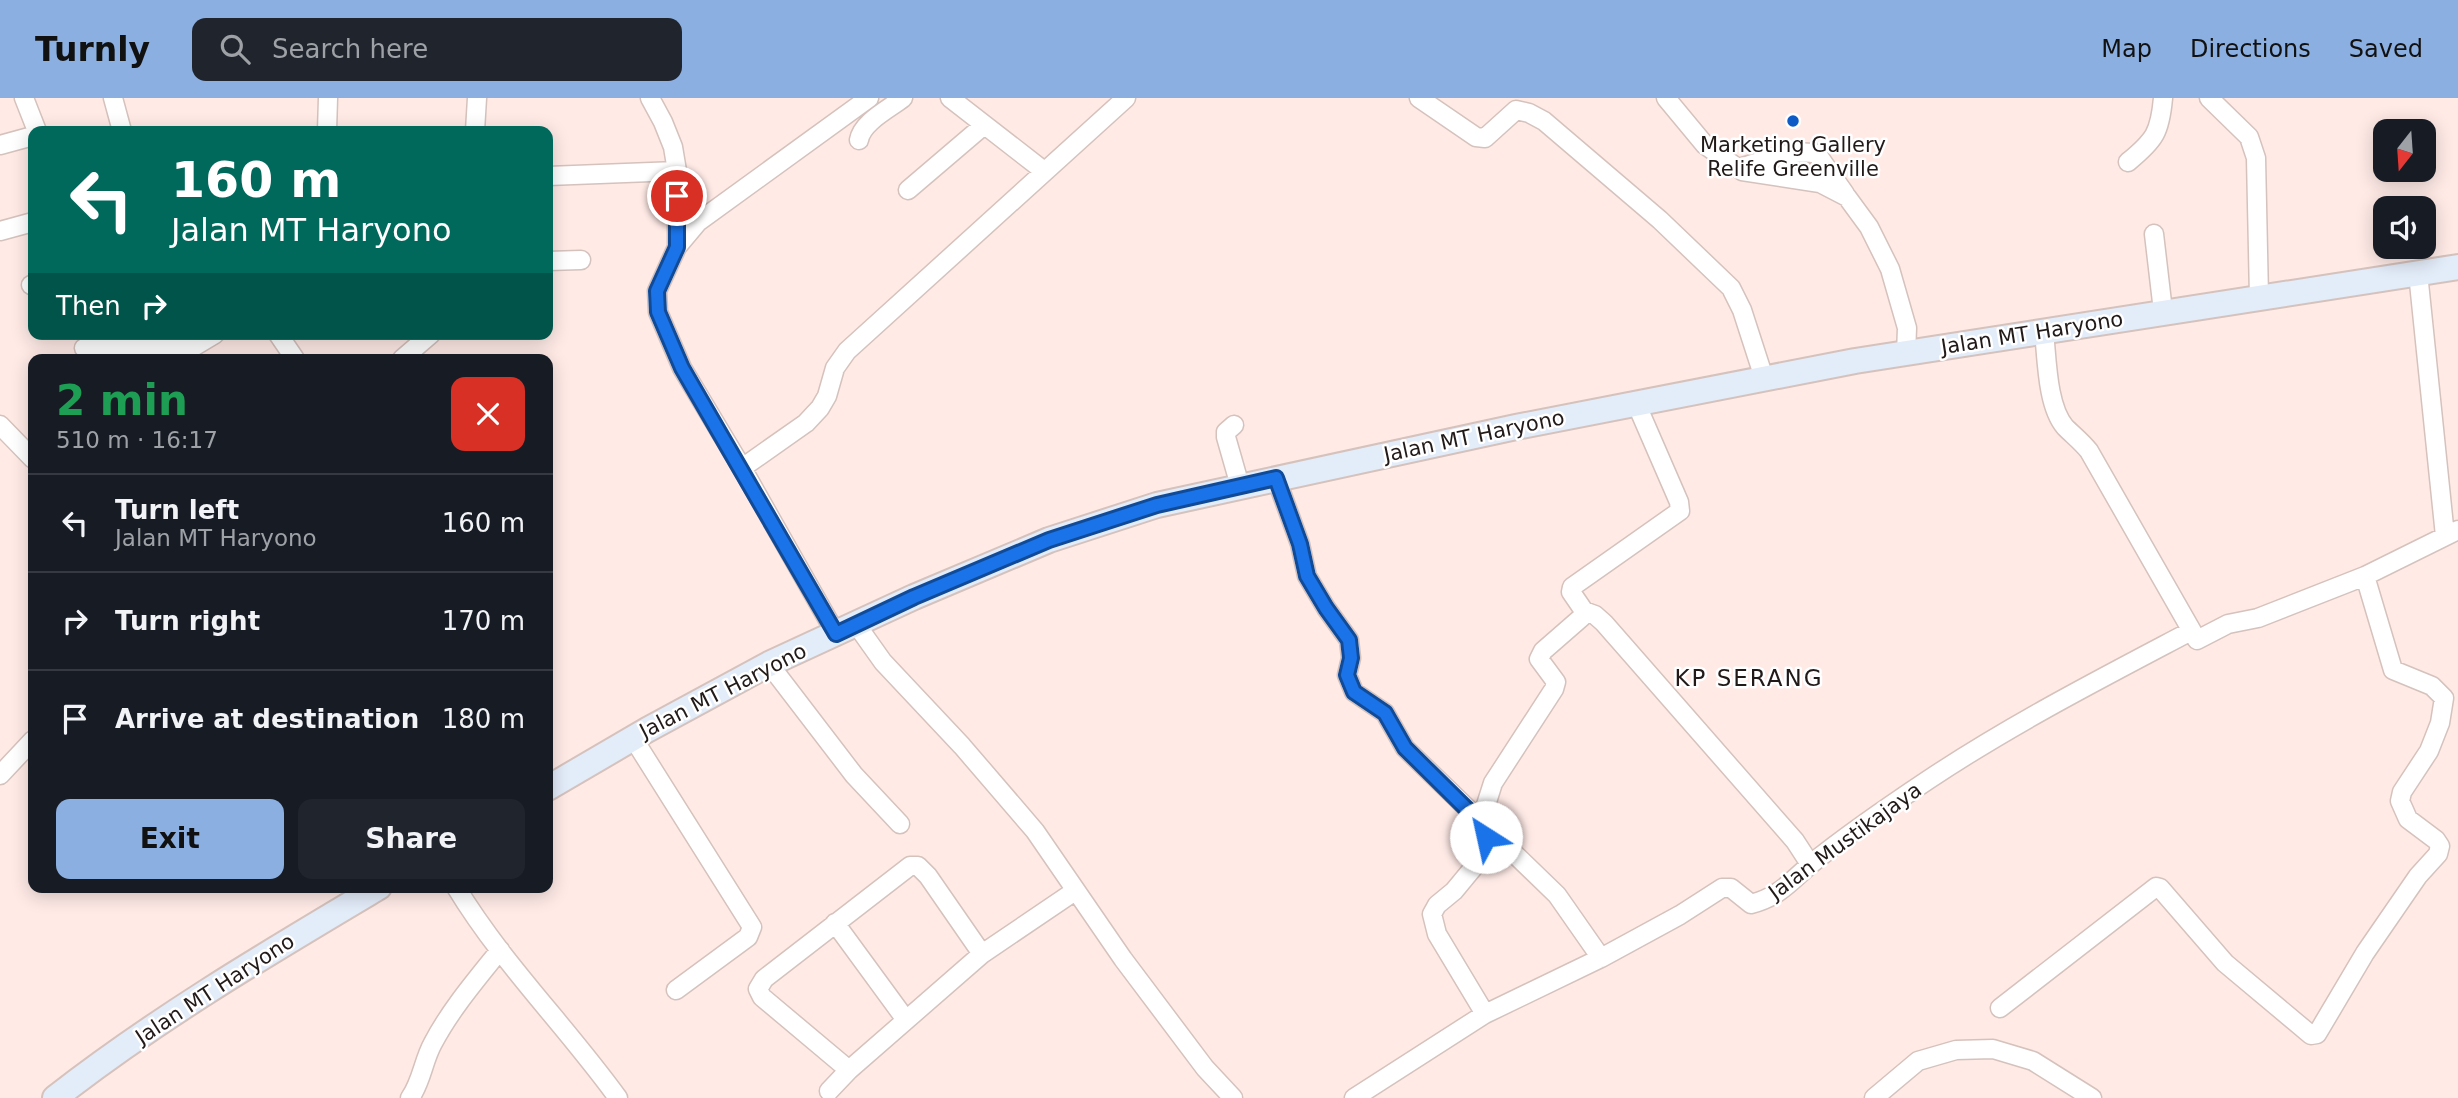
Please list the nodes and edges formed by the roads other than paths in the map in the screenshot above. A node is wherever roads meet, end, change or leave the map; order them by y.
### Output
1 (24, 98) edge
2 (113, 98) edge
3 (328, 98) edge
4 (477, 98) edge
5 (650, 98) edge
6 (869, 98) edge
7 (903, 98) edge
8 (950, 98) edge
9 (1126, 98) edge
10 (1419, 98) edge
11 (1666, 98) edge
12 (2163, 98) edge
13 (2209, 98) edge
14 (983, 125) junction
15 (35, 126) edge
16 (121, 126) edge
17 (327, 126) edge
18 (475, 126) edge
19 (28, 137) edge
20 (859, 140) dead end
21 (0, 145) edge
22 (2128, 162) dead end
23 (1738, 168) junction
24 (677, 171) junction
25 (1044, 171) junction
26 (553, 176) edge
27 (908, 190) dead end
28 (1847, 197) junction
29 (28, 223) edge
30 (0, 231) edge
31 (2154, 234) dead end
32 (677, 247) junction
33 (581, 260) dead end
34 (553, 261) edge
35 (2458, 267) edge
36 (2418, 273) junction
37 (2259, 298) junction
38 (2163, 311) junction
39 (2044, 332) junction
40 (205, 340) edge
41 (424, 340) edge
42 (84, 348) dead end
43 (408, 354) edge
44 (1906, 354) junction
45 (1764, 378) junction
46 (1636, 403) junction
47 (0, 425) edge
48 (1234, 425) dead end
49 (28, 454) edge
50 (742, 468) junction
51 (1276, 478) junction
52 (1240, 486) junction
53 (2452, 533) edge
54 (2365, 576) junction
55 (1584, 611) junction
56 (846, 629) junction
57 (2194, 636) junction
58 (769, 664) junction
59 (633, 738) junction
60 (28, 745) edge
61 (0, 775) edge
62 (553, 785) edge
63 (900, 824) dead end
64 (1486, 828) junction
65 (1810, 864) junction
66 (1075, 891) junction
67 (369, 893) edge
68 (460, 893) edge
69 (835, 923) junction
70 (500, 950) junction
71 (982, 954) junction
72 (1601, 958) junction
73 (676, 990) dead end
74 (2000, 1008) dead end
75 (1485, 1014) junction
76 (906, 1020) junction
77 (849, 1070) junction
78 (828, 1091) dead end
79 (55, 1098) edge
80 (410, 1098) edge
81 (618, 1098) edge
82 (1233, 1098) edge
83 (1354, 1098) edge
84 (1874, 1098) edge
85 (2092, 1098) edge

1 - 15 street
2 - 16 street
3 - 17 street
4 - 18 street
5 - 24 street
6 - 32 street
7 - 20 street
8 - 14 street
9 - 25 street
10 - 45 street
11 - 23 street
12 - 22 street
13 - 37 street
14 - 25 street
14 - 27 street
19 - 21 street
23 - 28 street
23 - 28 street
24 - 26 street
24 - 32 street
25 - 50 street
28 - 44 street
29 - 30 street
31 - 38 street
32 - 50 street
33 - 34 street
35 - 36 main road, Jalan MT Haryono
36 - 37 main road, Jalan MT Haryono
36 - 53 street
37 - 38 main road, Jalan MT Haryono
38 - 39 main road, Jalan MT Haryono
39 - 44 main road, Jalan MT Haryono
39 - 57 street
40 - 42 street
41 - 43 street
44 - 45 main road, Jalan MT Haryono
45 - 46 main road, Jalan MT Haryono
46 - 51 main road, Jalan MT Haryono
46 - 55 street
47 - 49 street
48 - 52 street
50 - 56 street
51 - 52 main road, Jalan MT Haryono
51 - 64 street
52 - 56 main road, Jalan MT Haryono
53 - 54 street, Jalan Mustikajaya
54 - 57 street, Jalan Mustikajaya
54 - 74 street
55 - 64 street
55 - 65 street
56 - 58 main road, Jalan MT Haryono
56 - 66 street
57 - 65 street, Jalan Mustikajaya
58 - 59 main road, Jalan MT Haryono
58 - 63 street
59 - 62 main road, Jalan MT Haryono
59 - 73 street
60 - 61 street
64 - 72 street
64 - 75 street
65 - 72 street, Jalan Mustikajaya
66 - 71 street
66 - 82 street
67 - 79 main road, Jalan MT Haryono
68 - 70 street
69 - 71 street
69 - 76 street
69 - 77 street
70 - 80 street
70 - 81 street
71 - 76 street
72 - 75 street, Jalan Mustikajaya
75 - 83 street, Jalan Mustikajaya
76 - 77 street
77 - 78 street
84 - 85 street

